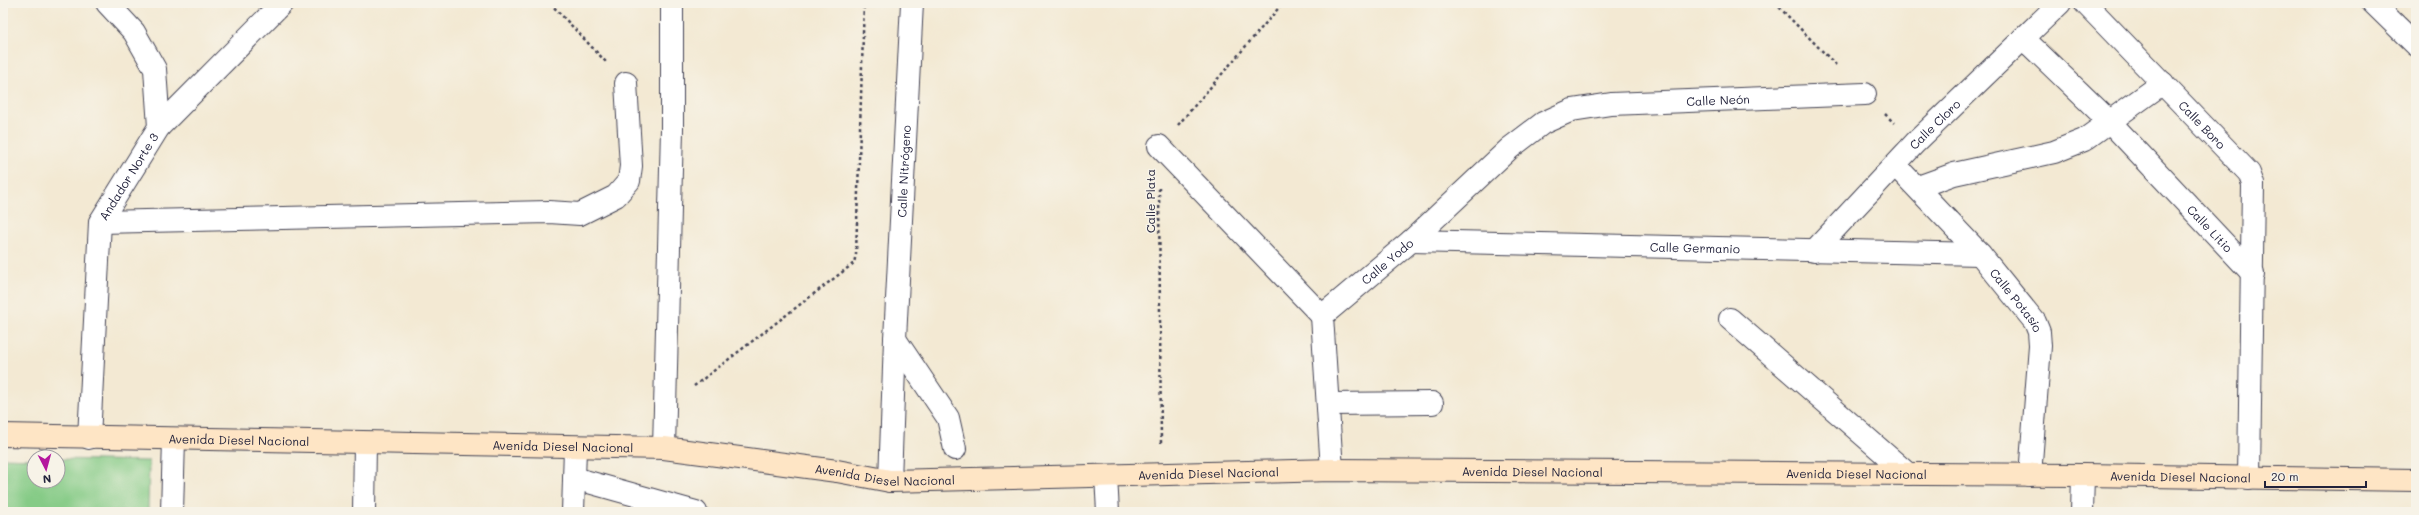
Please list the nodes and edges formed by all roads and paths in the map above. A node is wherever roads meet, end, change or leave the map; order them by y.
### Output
1 (107, 3) edge
2 (282, 3) edge
3 (672, 3) edge
4 (864, 3) edge
5 (912, 3) edge
6 (1283, 3) edge
7 (2060, 3) edge
8 (2085, 3) edge
9 (2373, 3) edge
10 (2023, 38) junction
11 (2416, 45) edge
12 (626, 83) dead end
13 (2163, 83) junction
14 (1865, 94) dead end
15 (1572, 110) joint
16 (2110, 122) junction
17 (159, 127) junction
18 (1159, 146) junction
19 (1894, 165) junction
20 (1918, 188) junction
21 (100, 222) junction
22 (1411, 241) junction
23 (1814, 251) junction
24 (1980, 254) junction
25 (2253, 274) junction
26 (1322, 316) junction
27 (1730, 319) dead end
28 (895, 339) junction
29 (1432, 403) dead end
30 (1328, 404) junction
31 (665, 408) junction
32 (3, 435) edge
33 (89, 438) junction
34 (174, 439) junction
35 (365, 443) junction
36 (1161, 446) dead end
37 (575, 448) junction
38 (664, 448) junction
39 (955, 449) dead end
40 (1332, 470) junction
41 (1908, 474) junction
42 (2030, 475) junction
43 (2084, 475) junction
44 (1106, 476) junction
45 (574, 478) junction
46 (2249, 478) junction
47 (2416, 480) edge
48 (890, 481) junction
49 (172, 512) edge
50 (364, 512) edge
51 (573, 512) edge
52 (696, 512) edge
53 (1108, 512) edge
54 (2082, 512) edge

1 - 17 street, Andador Norte 3
2 - 17 street
3 - 31 street
4 - 31 path
5 - 28 street, Calle Nitrógeno
6 - 18 path
7 - 10 street, Calle Cloro
8 - 13 street, Calle Boro
9 - 11 street
10 - 16 street, Calle Litio
10 - 19 street, Calle Cloro
12 - 21 street
13 - 16 street
13 - 25 street, Calle Boro
14 - 15 street, Calle Neón
15 - 22 street, Calle Yodo
16 - 20 street
16 - 25 street, Calle Litio
17 - 21 street, Andador Norte 3
18 - 26 street
18 - 36 path, Calle Plata
19 - 20 street, Calle Potasio
19 - 23 street, Calle Cloro
20 - 24 street, Calle Potasio
21 - 33 street, Andador Norte 3
22 - 23 street, Calle Germanio
22 - 26 street, Calle Yodo
23 - 24 street, Calle Germanio
24 - 42 street, Calle Potasio
25 - 46 street
26 - 30 street
27 - 41 street
28 - 39 street
28 - 48 street, Calle Nitrógeno
29 - 30 street
30 - 40 street
31 - 38 street
32 - 33 street, Avenida Diesel Nacional
33 - 34 street, Avenida Diesel Nacional
34 - 35 street, Avenida Diesel Nacional
34 - 49 street
35 - 37 street, Avenida Diesel Nacional
35 - 50 street
37 - 38 street, Avenida Diesel Nacional
37 - 45 street
38 - 48 street, Avenida Diesel Nacional
40 - 41 street, Avenida Diesel Nacional
40 - 44 street, Avenida Diesel Nacional
41 - 42 street, Avenida Diesel Nacional
42 - 43 street, Avenida Diesel Nacional
43 - 46 street, Avenida Diesel Nacional
43 - 54 street
44 - 48 street, Avenida Diesel Nacional
44 - 53 street
45 - 51 street
45 - 52 street
46 - 47 street, Avenida Diesel Nacional

